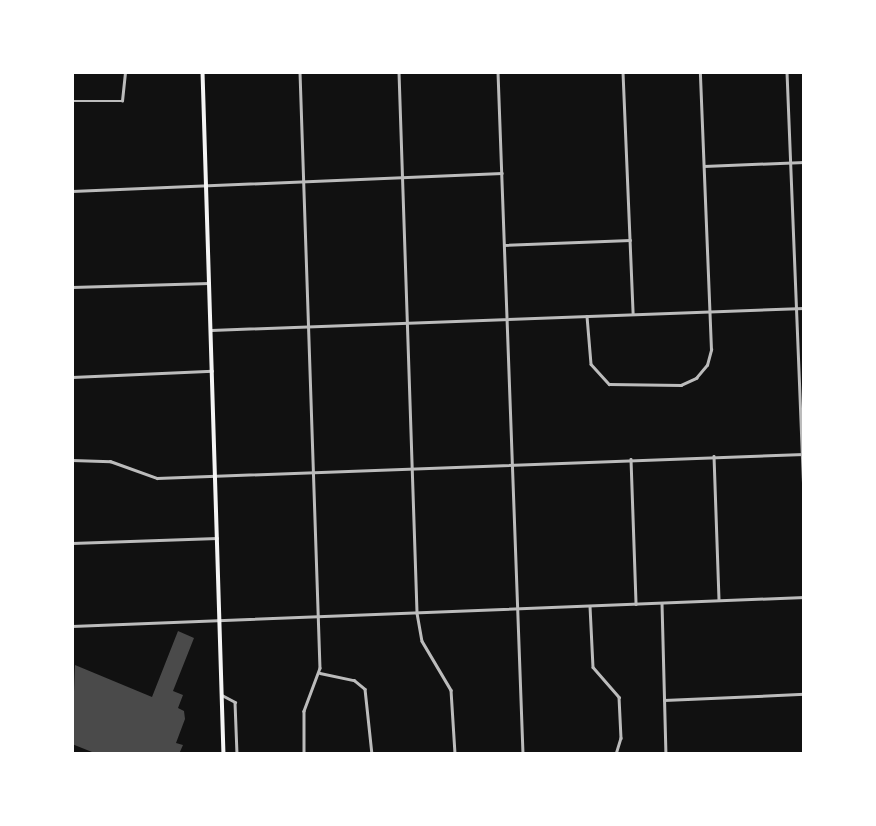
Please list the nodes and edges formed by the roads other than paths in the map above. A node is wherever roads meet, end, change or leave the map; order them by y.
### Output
1 (125, 72) edge
2 (203, 72) edge
3 (300, 72) edge
4 (399, 72) edge
5 (498, 72) edge
6 (623, 72) edge
7 (700, 72) edge
8 (787, 72) edge
9 (72, 101) edge
10 (804, 162) edge
11 (790, 163) junction
12 (704, 166) junction
13 (502, 173) junction
14 (403, 177) junction
15 (304, 181) junction
16 (206, 185) junction
17 (72, 191) edge
18 (631, 240) junction
19 (504, 245) junction
20 (209, 282) junction
21 (72, 287) edge
22 (797, 308) junction
23 (804, 308) edge
24 (709, 311) junction
25 (633, 314) junction
26 (587, 316) junction
27 (507, 319) junction
28 (408, 322) junction
29 (309, 326) junction
30 (211, 330) junction
31 (212, 372) junction
32 (72, 377) edge
33 (803, 454) edge
34 (714, 456) junction
35 (631, 459) junction
36 (72, 460) edge
37 (512, 463) junction
38 (413, 467) junction
39 (314, 472) junction
40 (215, 475) junction
41 (804, 499) edge
42 (217, 538) junction
43 (72, 543) edge
44 (804, 597) edge
45 (719, 600) junction
46 (662, 603) junction
47 (636, 604) junction
48 (590, 606) junction
49 (517, 609) junction
50 (417, 613) junction
51 (318, 617) junction
52 (220, 621) junction
53 (72, 626) edge
54 (320, 673) junction
55 (804, 694) edge
56 (222, 695) junction
57 (664, 700) junction
58 (224, 754) edge
59 (237, 754) edge
60 (304, 754) edge
61 (372, 754) edge
62 (455, 754) edge
63 (523, 754) edge
64 (616, 754) edge
65 (666, 754) edge

1 - 9 street
2 - 16 main road
3 - 15 street
4 - 14 street
5 - 13 street
6 - 18 street
7 - 12 street
8 - 11 street
10 - 11 street
11 - 12 street
11 - 22 street
12 - 24 street
13 - 14 street
13 - 19 street
14 - 15 street
14 - 28 street
15 - 16 street
15 - 29 street
16 - 17 street
16 - 20 main road
18 - 19 street
18 - 25 street
19 - 27 street
20 - 21 street
20 - 30 main road
22 - 23 street
22 - 24 street
22 - 33 street
24 - 25 street
24 - 26 street
25 - 26 street
26 - 27 street
27 - 28 street
27 - 37 street
28 - 29 street
28 - 38 street
29 - 30 street
29 - 39 street
30 - 31 main road
31 - 32 street
31 - 40 main road
33 - 34 street
33 - 41 street
34 - 35 street
34 - 45 street
35 - 37 street
35 - 47 street
36 - 40 street
37 - 38 street
37 - 49 street
38 - 39 street
38 - 50 street
39 - 40 street
39 - 51 street
40 - 42 main road
42 - 43 street
42 - 52 main road
44 - 45 street
45 - 46 street
46 - 47 street
46 - 57 street
47 - 48 street
48 - 49 street
48 - 64 street
49 - 50 street
49 - 63 street
50 - 51 street
50 - 62 street
51 - 52 street
51 - 54 street
52 - 53 street
52 - 56 main road
54 - 60 street
54 - 61 street
55 - 57 street
56 - 58 main road
56 - 59 street
57 - 65 street

